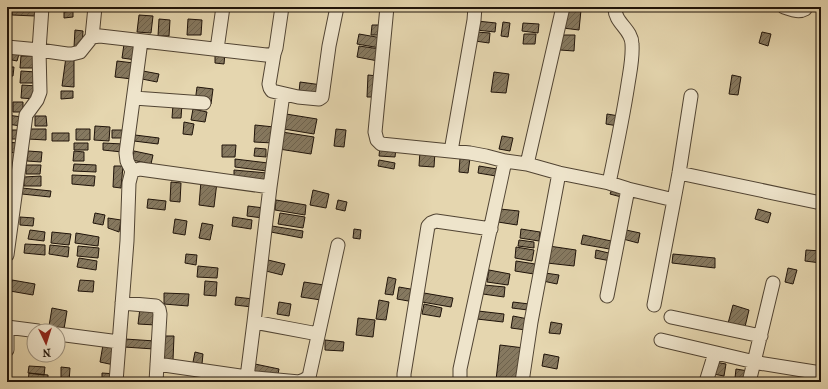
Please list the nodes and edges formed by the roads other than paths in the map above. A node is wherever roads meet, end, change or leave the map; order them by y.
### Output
1 (42, 7) edge
2 (95, 7) edge
3 (223, 7) edge
4 (282, 7) edge
5 (337, 7) edge
6 (386, 7) edge
7 (475, 7) edge
8 (563, 7) edge
9 (615, 7) edge
10 (784, 7) edge
11 (805, 7) edge
12 (92, 37) junction
13 (141, 41) junction
14 (7, 48) edge
15 (217, 49) junction
16 (39, 50) junction
17 (274, 54) junction
18 (283, 94) junction
19 (691, 96) dead end
20 (134, 98) junction
21 (204, 103) dead end
22 (451, 151) junction
23 (505, 160) junction
24 (527, 164) junction
25 (132, 171) junction
26 (559, 173) junction
27 (679, 173) junction
28 (609, 183) junction
29 (270, 187) junction
30 (628, 190) junction
31 (674, 200) junction
32 (821, 203) edge
33 (491, 229) junction
34 (338, 245) dead end
35 (7, 255) edge
36 (773, 283) dead end
37 (607, 296) dead end
38 (122, 303) junction
39 (654, 305) dead end
40 (671, 317) dead end
41 (254, 322) junction
42 (7, 327) edge
43 (26, 329) edge
44 (318, 334) junction
45 (66, 335) edge
46 (7, 336) edge
47 (760, 336) junction
48 (661, 340) dead end
49 (119, 342) junction
50 (7, 350) edge
51 (715, 353) junction
52 (754, 362) junction
53 (157, 364) junction
54 (821, 373) edge
55 (246, 377) junction
56 (116, 382) edge
57 (156, 382) edge
58 (406, 382) edge
59 (460, 382) edge
60 (522, 382) edge
61 (706, 382) edge
62 (749, 382) edge

1 - 16 street
2 - 12 street
3 - 15 street
4 - 17 street
5 - 18 street
6 - 22 street
7 - 22 street
8 - 24 street
9 - 28 street
10 - 11 street
12 - 13 street
12 - 16 street
13 - 15 street
13 - 20 street
14 - 16 street
15 - 17 street
16 - 35 street
17 - 18 street
18 - 29 street
19 - 27 street
20 - 21 street
20 - 25 street
22 - 23 street
23 - 24 street
23 - 33 street
24 - 26 street
25 - 29 street
25 - 38 street
26 - 28 street
26 - 60 street
27 - 31 street
27 - 32 street
28 - 30 street
29 - 41 street
30 - 31 street
30 - 37 street
31 - 39 street
33 - 58 street
33 - 59 street
34 - 44 street
36 - 47 street
38 - 49 street
38 - 53 street
40 - 47 street
41 - 44 street
41 - 55 street
42 - 43 street
44 - 55 street
45 - 49 street
46 - 50 street
47 - 52 street
48 - 51 street
49 - 56 street
51 - 52 street
51 - 61 street
52 - 54 street
52 - 62 street
53 - 55 street
53 - 57 street

